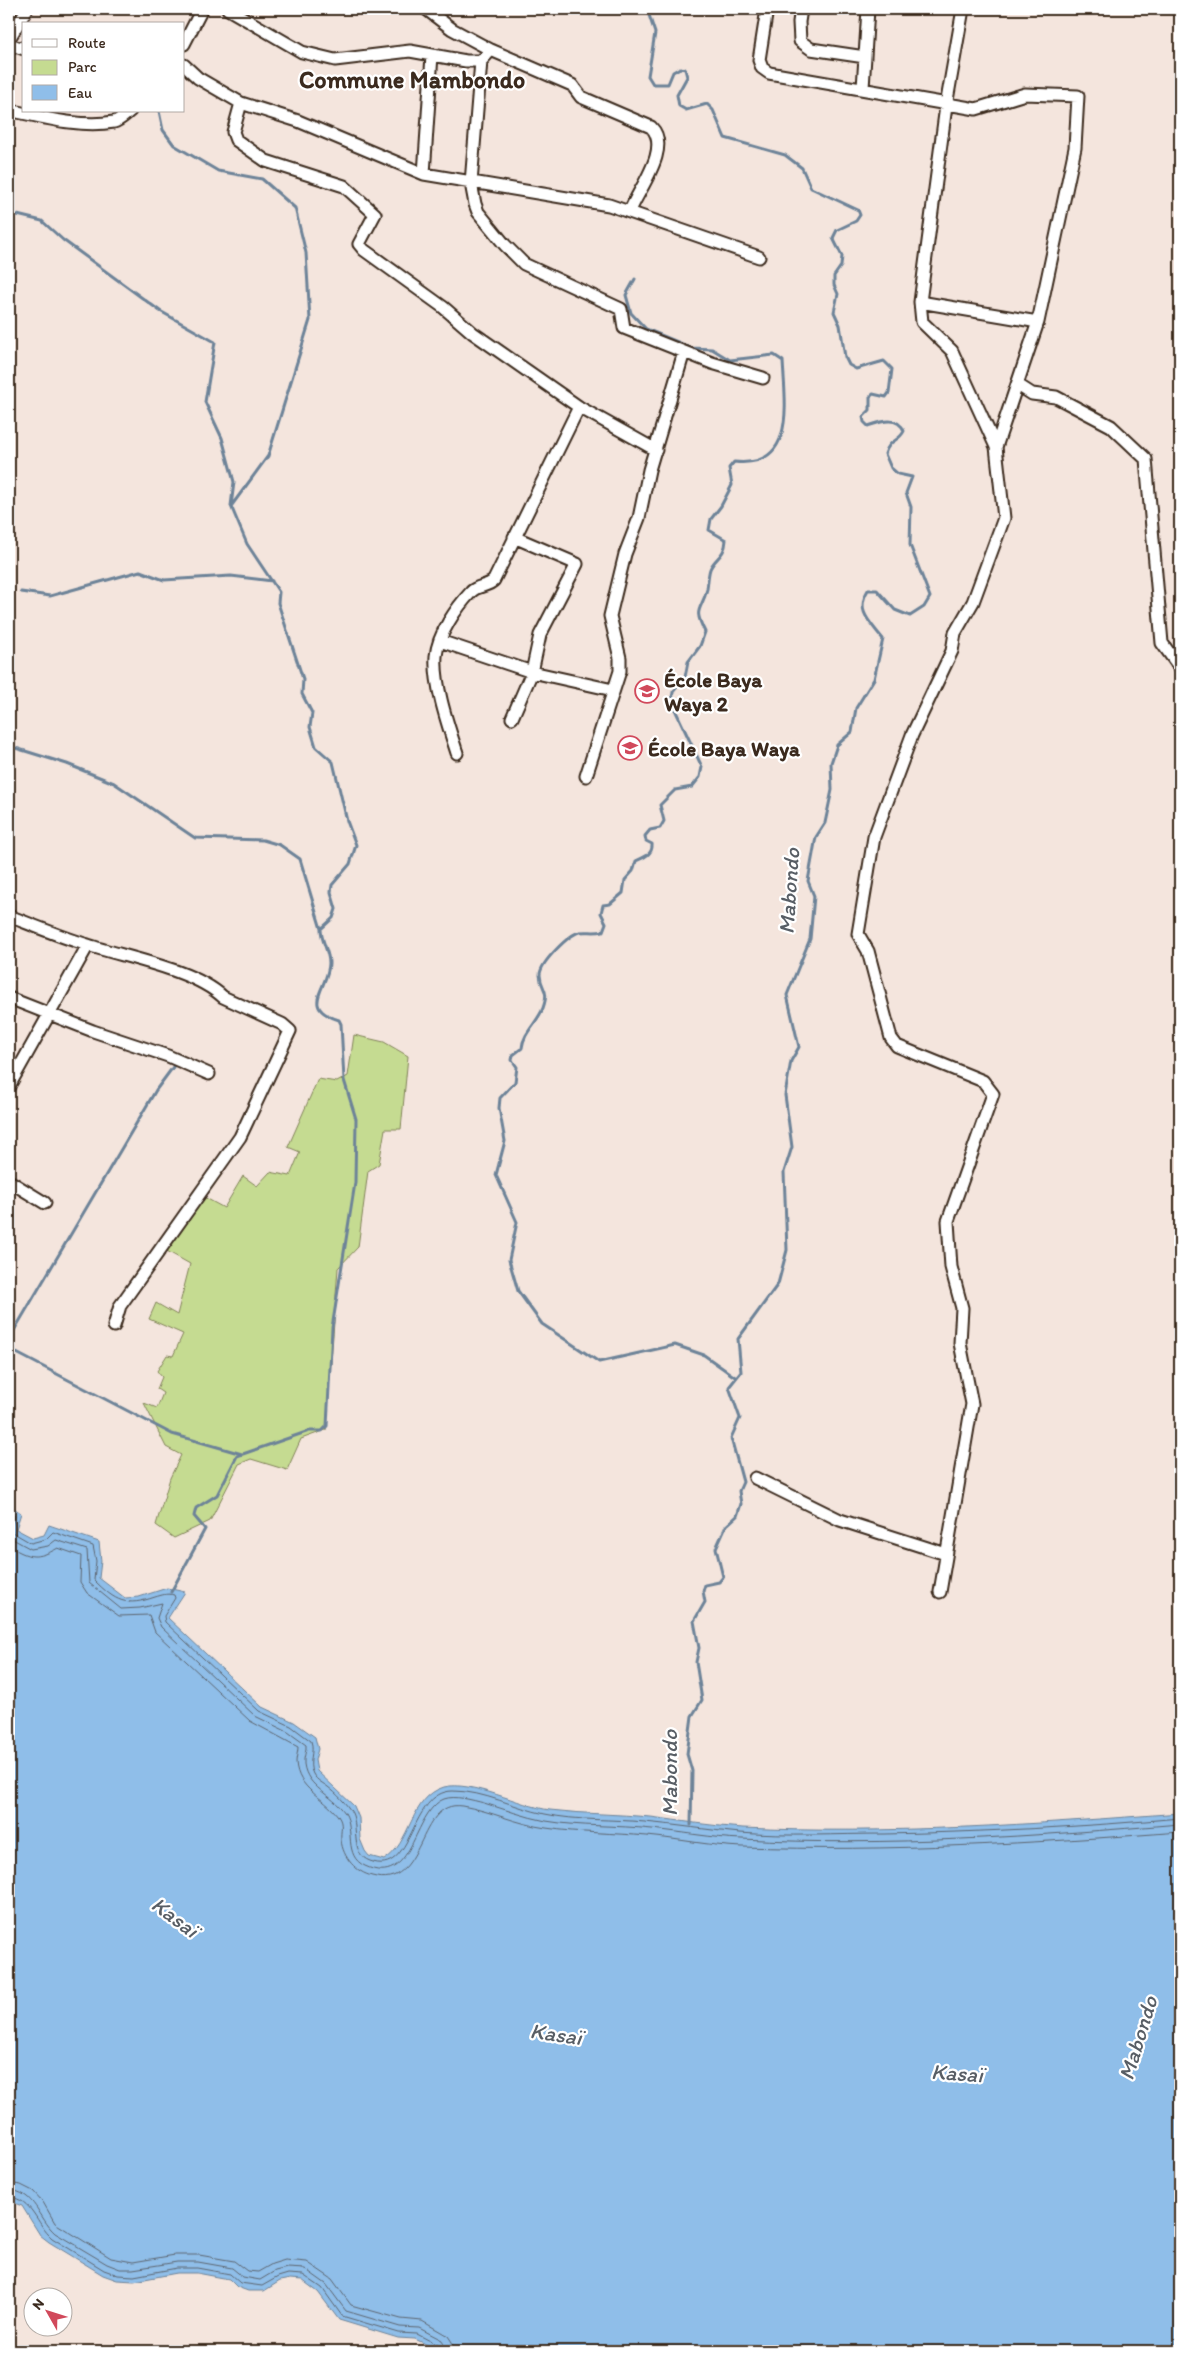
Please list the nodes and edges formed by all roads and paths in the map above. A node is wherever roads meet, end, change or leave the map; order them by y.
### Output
1 (27, 9) edge
2 (202, 9) edge
3 (228, 9) edge
4 (426, 9) edge
5 (767, 9) edge
6 (801, 9) edge
7 (868, 9) edge
8 (963, 9) edge
9 (9, 39) edge
10 (185, 42) edge
11 (9, 44) edge
12 (22, 48) edge
13 (491, 50) junction
14 (432, 55) junction
15 (865, 57) junction
16 (481, 61) junction
17 (185, 66) edge
18 (863, 88) junction
19 (241, 103) junction
20 (946, 106) junction
21 (9, 110) edge
22 (129, 112) edge
23 (424, 174) junction
24 (472, 183) junction
25 (630, 211) junction
26 (759, 257) dead end
27 (920, 302) junction
28 (1038, 322) junction
29 (684, 352) junction
30 (763, 378) dead end
31 (1018, 385) junction
32 (579, 407) junction
33 (996, 447) junction
34 (656, 450) junction
35 (514, 537) junction
36 (440, 641) junction
37 (1180, 668) edge
38 (532, 672) junction
39 (613, 690) junction
40 (512, 718) dead end
41 (457, 753) dead end
42 (586, 776) dead end
43 (9, 916) edge
44 (88, 945) junction
45 (9, 998) edge
46 (50, 1015) junction
47 (209, 1074) dead end
48 (9, 1086) edge
49 (9, 1181) edge
50 (45, 1204) dead end
51 (114, 1326) dead end
52 (755, 1478) dead end
53 (946, 1554) junction
54 (940, 1592) dead end

1 - 9 street
2 - 10 street
3 - 14 street
4 - 13 street
5 - 18 street
6 - 15 street
7 - 15 street
8 - 20 street
11 - 12 street
13 - 16 street
13 - 25 street
14 - 16 street
14 - 23 street
15 - 18 street
16 - 24 street
17 - 19 street
18 - 20 street
19 - 23 street
19 - 32 street
20 - 27 street
20 - 28 street
21 - 22 street
23 - 24 street
24 - 25 street
24 - 29 street
25 - 26 street
27 - 28 street
27 - 33 street
28 - 31 street
29 - 30 street
29 - 34 street
31 - 33 street
31 - 37 street
32 - 34 street
32 - 35 street
33 - 53 street
34 - 39 street
35 - 36 street
35 - 38 street
36 - 38 street
36 - 41 street
38 - 39 street
38 - 40 street
39 - 42 street
43 - 44 street
44 - 46 street
44 - 51 street
45 - 46 street
46 - 47 street
46 - 48 street
49 - 50 street
52 - 53 street
53 - 54 street

